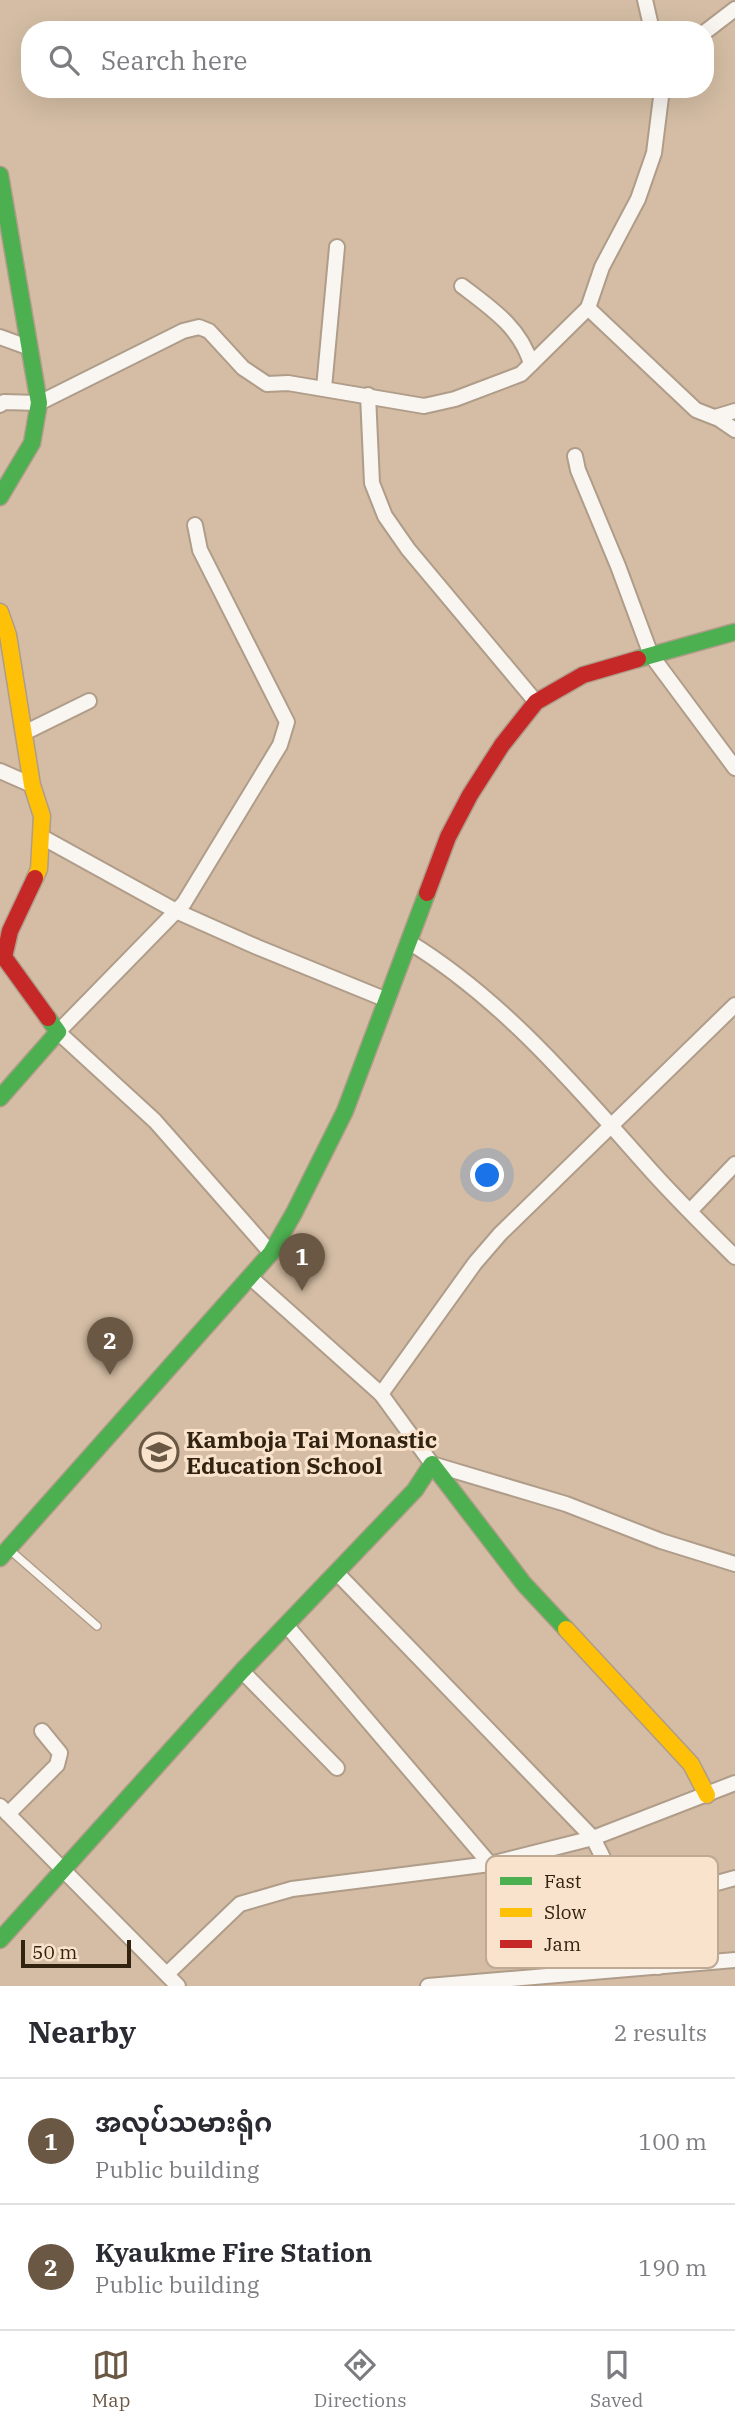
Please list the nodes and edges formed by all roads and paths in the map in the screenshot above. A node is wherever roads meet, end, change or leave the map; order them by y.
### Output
1 (645, 0) edge
2 (735, 9) edge
3 (650, 21) edge
4 (714, 25) edge
5 (661, 98) edge
6 (0, 175) edge
7 (337, 247) dead end
8 (462, 286) dead end
9 (588, 308) junction
10 (0, 337) edge
11 (30, 348) junction
12 (531, 364) junction
13 (324, 388) junction
14 (368, 395) junction
15 (39, 403) junction
16 (0, 405) edge
17 (735, 411) edge
18 (715, 417) junction
19 (735, 430) edge
20 (575, 456) dead end
21 (0, 497) edge
22 (195, 525) dead end
23 (0, 612) edge
24 (735, 632) edge
25 (651, 655) junction
26 (89, 701) dead end
27 (536, 702) junction
28 (24, 733) junction
29 (735, 768) edge
30 (0, 771) edge
31 (32, 785) junction
32 (42, 837) junction
33 (176, 911) junction
34 (409, 942) junction
35 (2, 955) edge
36 (387, 1000) junction
37 (735, 1005) edge
38 (58, 1032) junction
39 (0, 1098) edge
40 (611, 1125) junction
41 (735, 1164) edge
42 (690, 1211) junction
43 (271, 1253) junction
44 (735, 1257) edge
45 (250, 1277) junction
46 (381, 1394) junction
47 (432, 1464) junction
48 (4, 1553) edge
49 (735, 1564) edge
50 (337, 1573) junction
51 (97, 1626) dead end
52 (287, 1626) junction
53 (242, 1671) junction
54 (41, 1731) dead end
55 (337, 1768) dead end
56 (735, 1783) edge
57 (706, 1794) junction
58 (4, 1810) edge
59 (593, 1838) junction
60 (522, 1856) edge
61 (602, 1856) edge
62 (486, 1859) edge
63 (486, 1865) edge
64 (62, 1870) junction
65 (735, 1878) edge
66 (718, 1883) edge
67 (0, 1940) edge
68 (644, 1968) edge
69 (167, 1974) junction
70 (552, 1981) edge
71 (178, 1986) edge
72 (428, 1986) edge

1 - 3 street
2 - 4 street
5 - 9 street
6 - 11 street
7 - 13 street
8 - 12 street
9 - 12 street
9 - 18 street
10 - 11 street
11 - 15 street
12 - 14 street
13 - 14 street
13 - 15 street
14 - 27 street
15 - 16 street
15 - 21 street
17 - 18 street
18 - 19 street
20 - 25 street
22 - 33 street
23 - 28 street
24 - 25 street
25 - 27 street
25 - 29 street
26 - 28 street
27 - 34 street
28 - 31 street
30 - 31 street
31 - 32 street
32 - 33 street
32 - 35 street
33 - 36 street
33 - 38 street
34 - 36 street
34 - 40 street
35 - 38 street
36 - 43 street
37 - 40 street
38 - 39 street
38 - 43 street
40 - 42 street
40 - 46 street
41 - 42 street
42 - 44 street
43 - 45 street
45 - 46 street
45 - 48 street
46 - 47 street
47 - 49 street
47 - 50 street
47 - 57 street
48 - 51 lane
50 - 52 street
50 - 59 street
52 - 53 street
52 - 62 street
53 - 55 street
53 - 64 street
54 - 58 street
56 - 57 street
57 - 59 street
58 - 64 street
59 - 60 street
59 - 61 street
63 - 69 street
64 - 67 street
64 - 69 street
65 - 66 street
68 - 70 street
69 - 71 street
70 - 72 street

